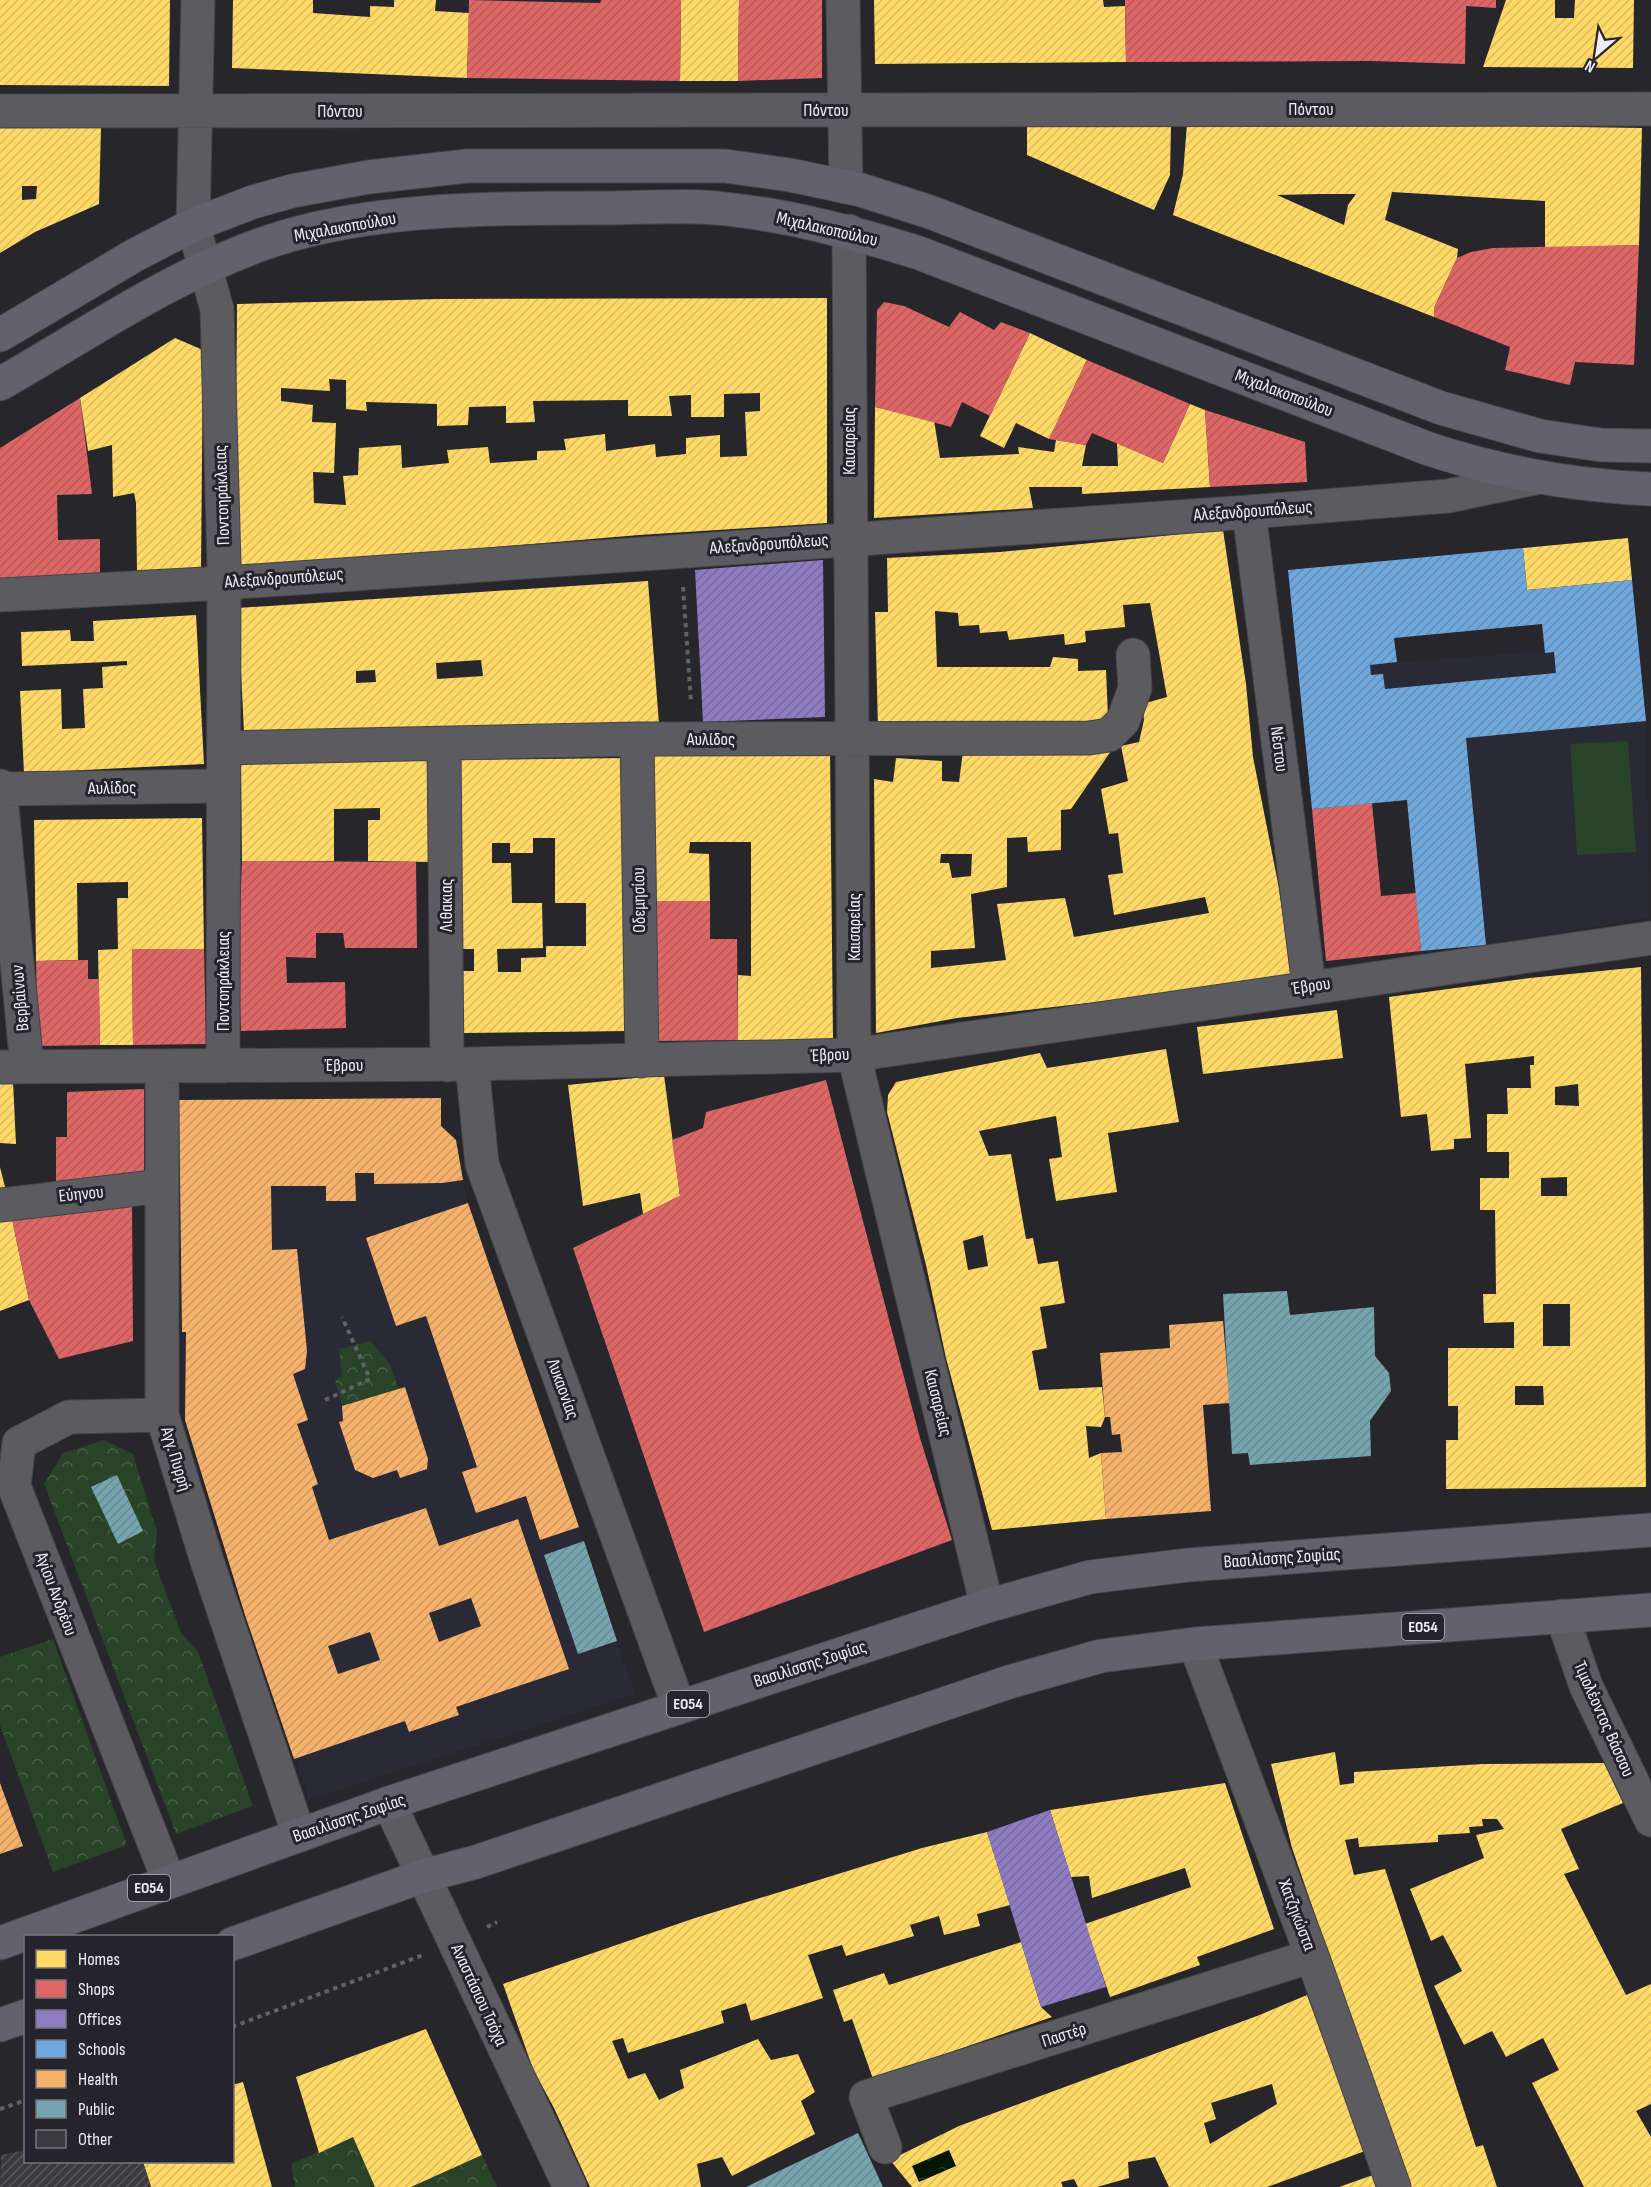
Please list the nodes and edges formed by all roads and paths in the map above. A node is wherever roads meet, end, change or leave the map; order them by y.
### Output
1 (198, 0) edge
2 (843, 0) edge
3 (1651, 109) edge
4 (844, 110) junction
5 (0, 111) edge
6 (196, 111) junction
7 (846, 188) junction
8 (193, 225) junction
9 (849, 231) junction
10 (206, 266) junction
11 (0, 334) edge
12 (1234, 374) junction
13 (0, 384) edge
14 (1247, 405) dead end
15 (1651, 446) edge
16 (1535, 478) junction
17 (1651, 489) edge
18 (1249, 512) junction
19 (850, 538) junction
20 (681, 550) junction
21 (224, 583) junction
22 (0, 595) edge
23 (1133, 655) dead end
24 (690, 681) dead end
25 (637, 739) junction
26 (854, 739) junction
27 (444, 744) junction
28 (224, 748) junction
29 (224, 786) junction
30 (0, 788) edge
31 (6, 906) edge
32 (1651, 938) edge
33 (1309, 986) junction
34 (854, 1055) junction
35 (642, 1061) junction
36 (459, 1064) junction
37 (162, 1066) junction
38 (223, 1066) junction
39 (13, 1067) edge
40 (162, 1186) junction
41 (0, 1205) edge
42 (342, 1317) dead end
43 (325, 1400) dead end
44 (162, 1415) junction
45 (1651, 1530) edge
46 (987, 1606) junction
47 (1651, 1610) edge
48 (1562, 1616) junction
49 (1195, 1644) junction
50 (679, 1707) junction
51 (389, 1803) junction
52 (1651, 1820) edge
53 (299, 1835) junction
54 (423, 1876) junction
55 (169, 1881) junction
56 (497, 1923) dead end
57 (0, 1943) edge
58 (234, 1943) edge
59 (455, 1943) junction
60 (1312, 1956) junction
61 (24, 2017) edge
62 (0, 2025) edge
63 (234, 2026) edge
64 (24, 2101) edge
65 (0, 2109) edge
66 (885, 2147) dead end
67 (570, 2187) edge
68 (1394, 2187) edge

1 - 6 street, Ποντοηράκλειας
2 - 4 street
3 - 4 street, Πόντου
4 - 6 street, Πόντου
4 - 7 street
5 - 6 street, Πόντου
6 - 8 street, Ποντοηράκλειας
7 - 8 main road
7 - 15 main road
8 - 10 street, Ποντοηράκλειας
8 - 11 main road
9 - 10 main road, Μιχαλακοπούλου
9 - 12 main road, Μιχαλακοπούλου
9 - 19 street, Καισαρείας
10 - 13 main road, Μιχαλακοπούλου
10 - 21 street, Ποντοηράκλειας
12 - 14 main road
12 - 16 main road, Μιχαλακοπούλου
16 - 17 main road, Μιχαλακοπούλου
16 - 18 street, Αλεξανδρουπόλεως
18 - 19 street, Αλεξανδρουπόλεως
18 - 33 street, Νέστου
19 - 20 street, Αλεξανδρουπόλεως
19 - 26 street, Καισαρείας
20 - 21 street, Αλεξανδρουπόλεως
20 - 24 path
21 - 22 street, Αλεξανδρουπόλεως
21 - 28 street, Ποντοηράκλειας
23 - 26 street, Αυλίδος
25 - 26 street, Αυλίδος
25 - 27 street, Αυλίδος
25 - 35 street, Οδεμησίου
26 - 34 street, Καισαρείας
27 - 28 street, Αυλίδος
27 - 36 street, Λιθακιας
28 - 29 street, Ποντοηράκλειας
29 - 30 street, Αυλίδος
29 - 38 street, Ποντοηράκλειας
30 - 31 street, Βερβαίνων
31 - 39 street, Βερβαίνων
32 - 33 street, Έβρου
33 - 34 street, Έβρου
34 - 35 street, Έβρου
34 - 46 street, Καισαρείας
35 - 36 street, Έβρου
36 - 38 street, Έβρου
36 - 50 street, Λυκαονίας
37 - 38 street, Έβρου
37 - 39 street, Έβρου
37 - 40 street, Αγγ. Πυρρή
40 - 41 street, Εύηνου
40 - 44 street, Αγγ. Πυρρή
42 - 43 path
44 - 53 street, Αγγ. Πυρρή
44 - 55 street, Αγίου Ανδρέου
45 - 46 main road, Βασιλίσσης Σοφίας / ΕΟ54
46 - 50 main road, Βασιλίσσης Σοφίας / ΕΟ54
47 - 48 main road, ΕΟ54
48 - 49 main road, ΕΟ54
48 - 52 street, Τιμολέοντος Βάσσου
49 - 54 main road, ΕΟ54
49 - 60 street, Χατζηκώστα
50 - 51 main road, Βασιλίσσης Σοφίας / ΕΟ54
51 - 53 main road, Βασιλίσσης Σοφίας / ΕΟ54
51 - 54 street, Αναστάσιου Τσόχα
53 - 55 main road, Βασιλίσσης Σοφίας / ΕΟ54
54 - 58 main road, ΕΟ54
54 - 59 street, Αναστάσιου Τσόχα
55 - 57 main road, Βασιλίσσης Σοφίας / ΕΟ54
56 - 59 path
59 - 63 path
59 - 67 street, Αναστάσιου Τσόχα
60 - 66 street, Παστέρ
60 - 68 street, Χατζηκώστα
61 - 62 main road
64 - 65 path

